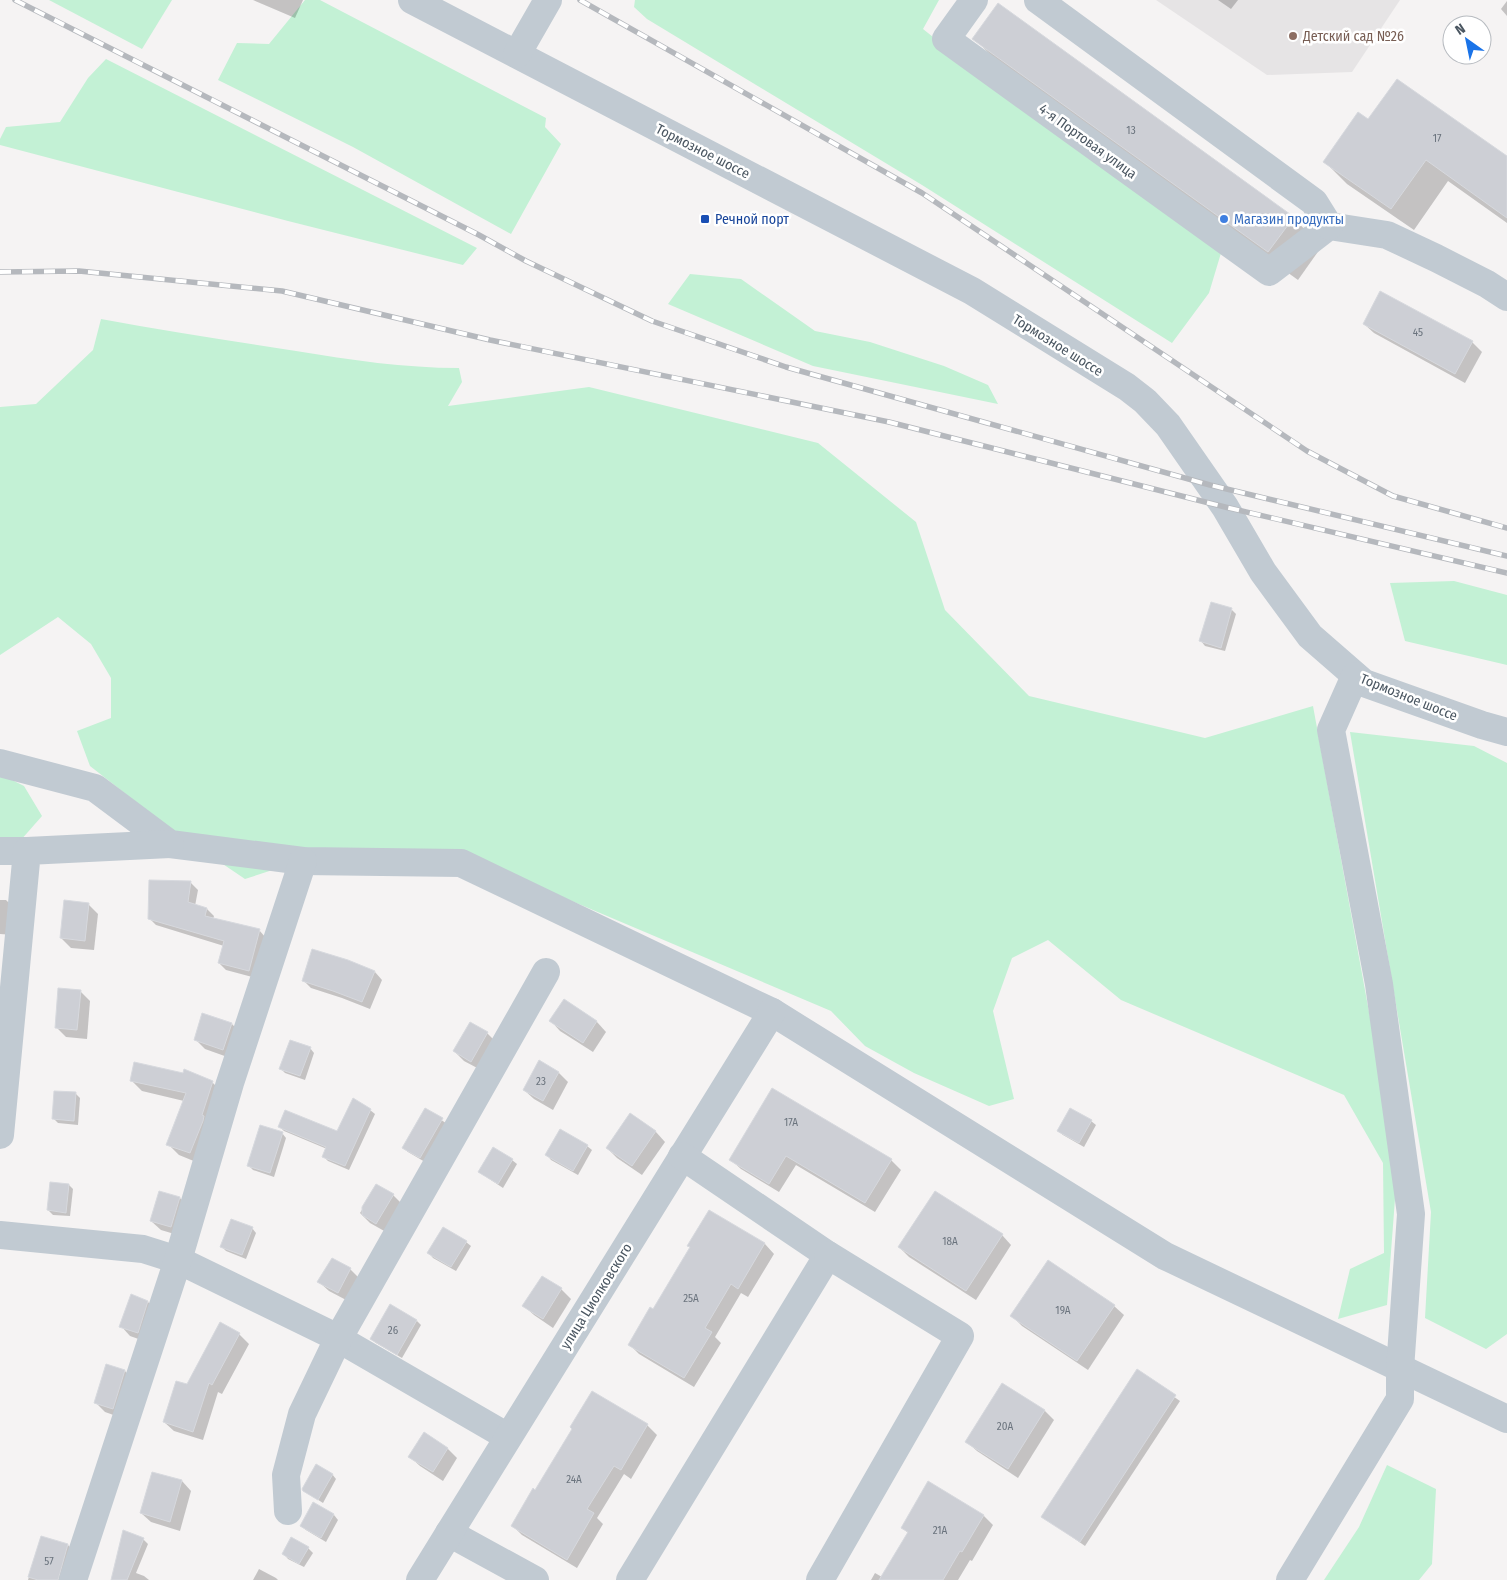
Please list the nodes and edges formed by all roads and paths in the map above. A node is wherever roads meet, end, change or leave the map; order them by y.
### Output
1 (412, 0) edge
2 (548, 0) edge
3 (974, 0) edge
4 (1038, 0) edge
5 (517, 54) junction
6 (1329, 226) junction
7 (1507, 297) edge
8 (1355, 676) junction
9 (1507, 732) edge
10 (0, 763) edge
11 (170, 844) junction
12 (0, 851) edge
13 (27, 852) junction
14 (303, 862) junction
15 (546, 972) dead end
16 (772, 1012) junction
17 (0, 1135) edge
18 (682, 1156) junction
19 (0, 1236) edge
20 (828, 1256) junction
21 (178, 1260) junction
22 (338, 1338) junction
23 (1400, 1369) junction
24 (1507, 1419) edge
25 (508, 1438) junction
26 (288, 1510) dead end
27 (449, 1533) junction
28 (73, 1580) edge
29 (420, 1580) edge
30 (535, 1580) edge
31 (630, 1580) edge
32 (820, 1580) edge
33 (1290, 1580) edge

1 - 5 street, Тормозное шоссе
2 - 5 street
3 - 6 street, 4-я Портовая улица
4 - 6 street
5 - 8 street, Тормозное шоссе
6 - 7 street
8 - 9 street, Тормозное шоссе
8 - 23 street
10 - 11 street
11 - 13 street
11 - 14 street
12 - 13 street
13 - 17 street
14 - 16 street
14 - 21 street
15 - 22 street
16 - 18 street, улица Циолковского
16 - 23 street
18 - 20 street
18 - 25 street, улица Циолковского
19 - 21 street
20 - 31 street
20 - 32 street
21 - 22 street
21 - 28 street
22 - 25 street
22 - 26 street
23 - 24 street
23 - 33 street
25 - 27 street, улица Циолковского
27 - 29 street, улица Циолковского
27 - 30 street

